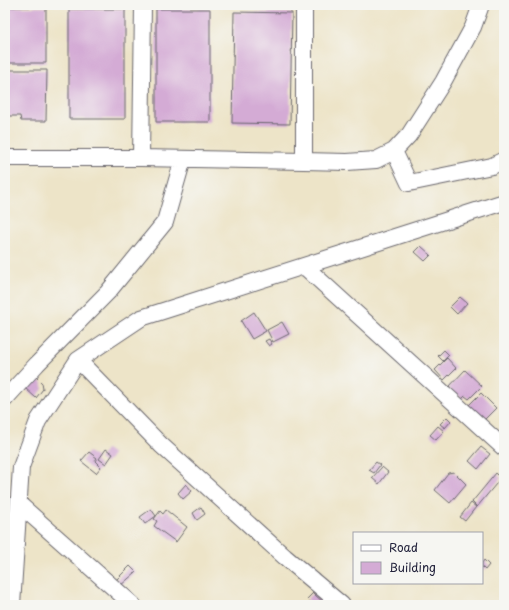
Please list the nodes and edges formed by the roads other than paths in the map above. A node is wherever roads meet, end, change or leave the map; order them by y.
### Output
1 (143, 5) edge
2 (304, 5) edge
3 (481, 5) edge
4 (394, 151) junction
5 (5, 158) edge
6 (141, 158) junction
7 (183, 159) junction
8 (504, 160) edge
9 (304, 161) junction
10 (504, 202) edge
11 (304, 266) junction
12 (78, 360) junction
13 (5, 399) edge
14 (502, 443) edge
15 (19, 504) junction
16 (12, 605) edge
17 (133, 605) edge
18 (342, 605) edge

1 - 6 street
2 - 9 street
3 - 4 street
4 - 8 street
4 - 9 street
5 - 6 street
6 - 7 street
7 - 9 street
7 - 13 street
10 - 11 street
11 - 12 street
11 - 14 street
12 - 15 street
12 - 18 street
15 - 16 street
15 - 17 street

